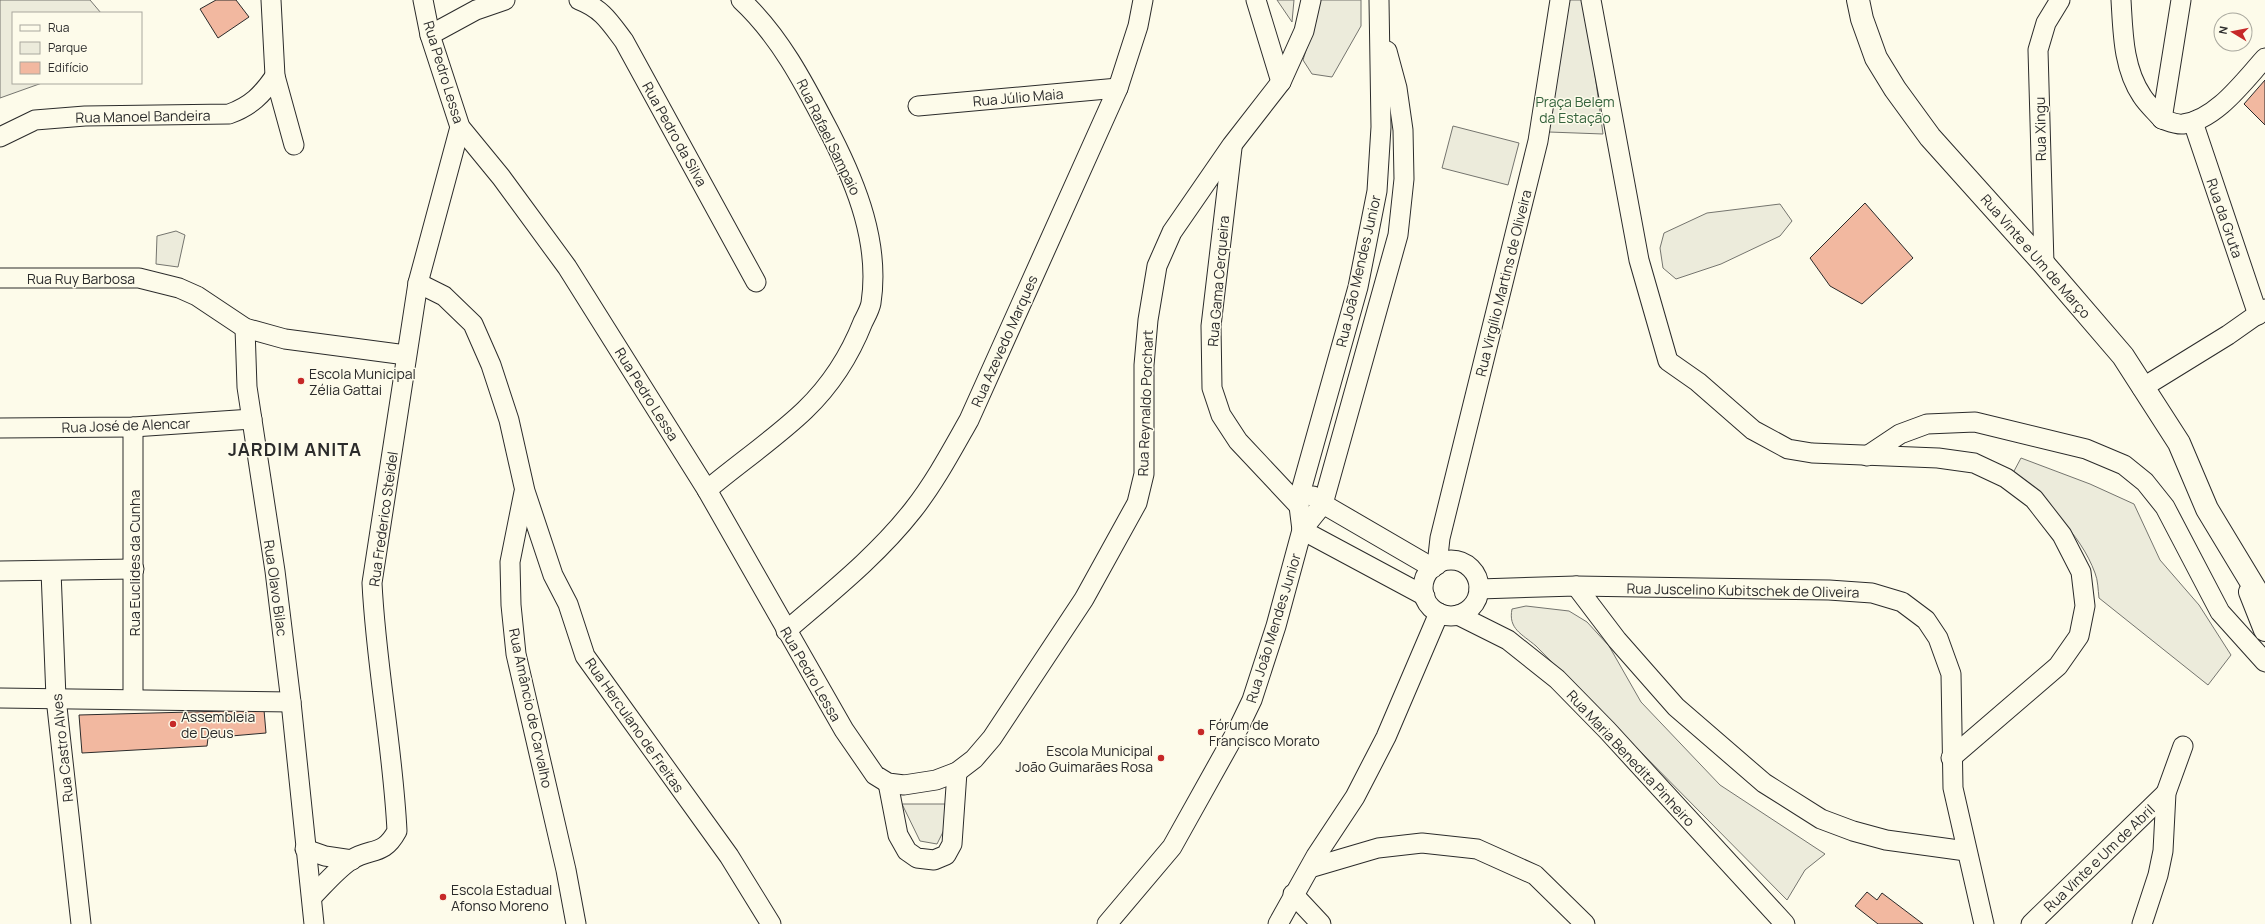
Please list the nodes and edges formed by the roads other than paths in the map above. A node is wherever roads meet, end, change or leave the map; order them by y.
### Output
1 (271, 0) edge
2 (423, 0) edge
3 (505, 0) edge
4 (579, 0) edge
5 (741, 0) edge
6 (1143, 0) edge
7 (1256, 0) edge
8 (1311, 0) edge
9 (1379, 0) edge
10 (1560, 0) edge
11 (1591, 0) edge
12 (1858, 0) edge
13 (2060, 0) edge
14 (2121, 0) edge
15 (2181, 0) edge
16 (1380, 27) junction
17 (430, 35) junction
18 (2265, 58) edge
19 (275, 76) junction
20 (1281, 82) junction
21 (1118, 88) junction
22 (918, 106) dead end
23 (2162, 119) junction
24 (2193, 122) junction
25 (460, 127) junction
26 (0, 137) edge
27 (294, 145) dead end
28 (1232, 145) junction
29 (2044, 264) junction
30 (0, 278) edge
31 (756, 282) dead end
32 (418, 283) junction
33 (2261, 312) edge
34 (245, 328) junction
35 (406, 355) junction
36 (2142, 388) junction
37 (252, 419) junction
38 (133, 427) junction
39 (0, 428) edge
40 (1867, 456) junction
41 (1302, 487) junction
42 (707, 490) junction
43 (525, 491) junction
44 (1323, 504) junction
45 (1299, 506) junction
46 (1302, 530) junction
47 (2236, 558) junction
48 (1435, 566) junction
49 (134, 569) junction
50 (0, 571) edge
51 (51, 571) junction
52 (1576, 586) junction
53 (1479, 589) junction
54 (1425, 596) junction
55 (2265, 605) edge
56 (1438, 613) junction
57 (1458, 615) junction
58 (2265, 630) edge
59 (786, 631) junction
60 (2265, 662) edge
61 (0, 698) edge
62 (56, 698) junction
63 (133, 700) junction
64 (291, 702) junction
65 (2183, 746) dead end
66 (1951, 758) junction
67 (957, 772) junction
68 (888, 783) junction
69 (2166, 793) junction
70 (305, 849) junction
71 (1966, 851) junction
72 (352, 860) junction
73 (1310, 868) junction
74 (1293, 894) junction
75 (312, 897) junction
76 (81, 924) edge
77 (314, 924) edge
78 (576, 924) edge
79 (771, 924) edge
80 (1106, 924) edge
81 (1278, 924) edge
82 (1321, 924) edge
83 (1585, 924) edge
84 (1785, 924) edge
85 (1984, 924) edge
86 (2031, 924) edge
87 (2142, 924) edge

1 - 19 street
2 - 17 street, Rua Pedro Lessa
3 - 17 street
4 - 31 street, Rua Pedro da Silva
5 - 42 street, Rua Rafael Sampaio
6 - 21 street, Rua Azevedo Marques
7 - 20 street
8 - 20 street, Rua Reynaldo Porchart
9 - 16 street
10 - 48 street, Rua Virgílio Martins de Oliveira
11 - 40 street
12 - 29 main road, Rua Vinte e Um de Março
13 - 29 street, Rua Xingu
14 - 23 street
15 - 23 street
16 - 41 street, Rua João Mendes Junior
16 - 44 street, Rua João Mendes Junior
17 - 25 street, Rua Pedro Lessa
18 - 24 street
19 - 26 street, Rua Manoel Bandeira
19 - 27 street
20 - 28 street, Rua Reynaldo Porchart
21 - 22 street, Rua Júlio Maia
21 - 59 street, Rua Azevedo Marques
23 - 24 street
24 - 33 street, Rua da Gruta
25 - 32 street, Rua Frederico Steidel
25 - 42 street, Rua Pedro Lessa
28 - 45 street, Rua Gama Cerqueira
28 - 67 street, Rua Reynaldo Porchart
29 - 36 main road, Rua Vinte e Um de Março
30 - 34 street, Rua Ruy Barbosa
32 - 35 street, Rua Frederico Steidel
32 - 43 street, Rua Herculano de Freitas
33 - 36 street
34 - 35 street, Rua Ruy Barbosa
34 - 37 street, Rua Olavo Bilac
35 - 72 street, Rua Frederico Steidel
36 - 47 main road, Rua Vinte e Um de Março
37 - 38 street, Rua José de Alencar
37 - 64 street, Rua Olavo Bilac
38 - 39 street, Rua José de Alencar
38 - 49 street, Rua Euclides da Cunha
40 - 60 street
40 - 66 street
41 - 44 street
41 - 45 street, Rua João Mendes Junior
42 - 59 street, Rua Pedro Lessa
43 - 78 street, Rua Amâncio de Carvalho
43 - 79 street, Rua Herculano de Freitas
44 - 46 street, Rua João Mendes Junior
44 - 48 street
45 - 46 street, Rua João Mendes Junior
46 - 54 street
46 - 80 street, Rua João Mendes Junior
47 - 55 main road
47 - 58 main road
48 - 53 street
48 - 54 street
49 - 51 street
49 - 63 street, Rua Euclides da Cunha
50 - 51 street
51 - 62 street, Rua Castro Alves
52 - 53 street, Rua Juscelino Kubitschek de Oliveira
52 - 66 street, Rua Juscelino Kubitschek de Oliveira
52 - 71 street
53 - 57 street
54 - 56 street
56 - 57 street
56 - 73 street
57 - 84 street, Rua Maria Benedita Pinheiro
59 - 68 street, Rua Pedro Lessa
61 - 62 street
62 - 63 street
62 - 76 street, Rua Castro Alves
63 - 64 street
64 - 70 street, Rua Olavo Bilac
65 - 69 street
66 - 71 street, Rua Juscelino Kubitschek de Oliveira
67 - 68 street, Rua Reynaldo Porchart
67 - 68 street
69 - 86 street, Rua Vinte e Um de Abril
69 - 87 street
70 - 72 street
70 - 75 street, Rua Olavo Bilac
71 - 85 street, Rua Juscelino Kubitschek de Oliveira
72 - 75 street, Rua Frederico Steidel
73 - 74 street
73 - 83 street
74 - 81 street
74 - 82 street
75 - 77 street, Rua Olavo Bilac

